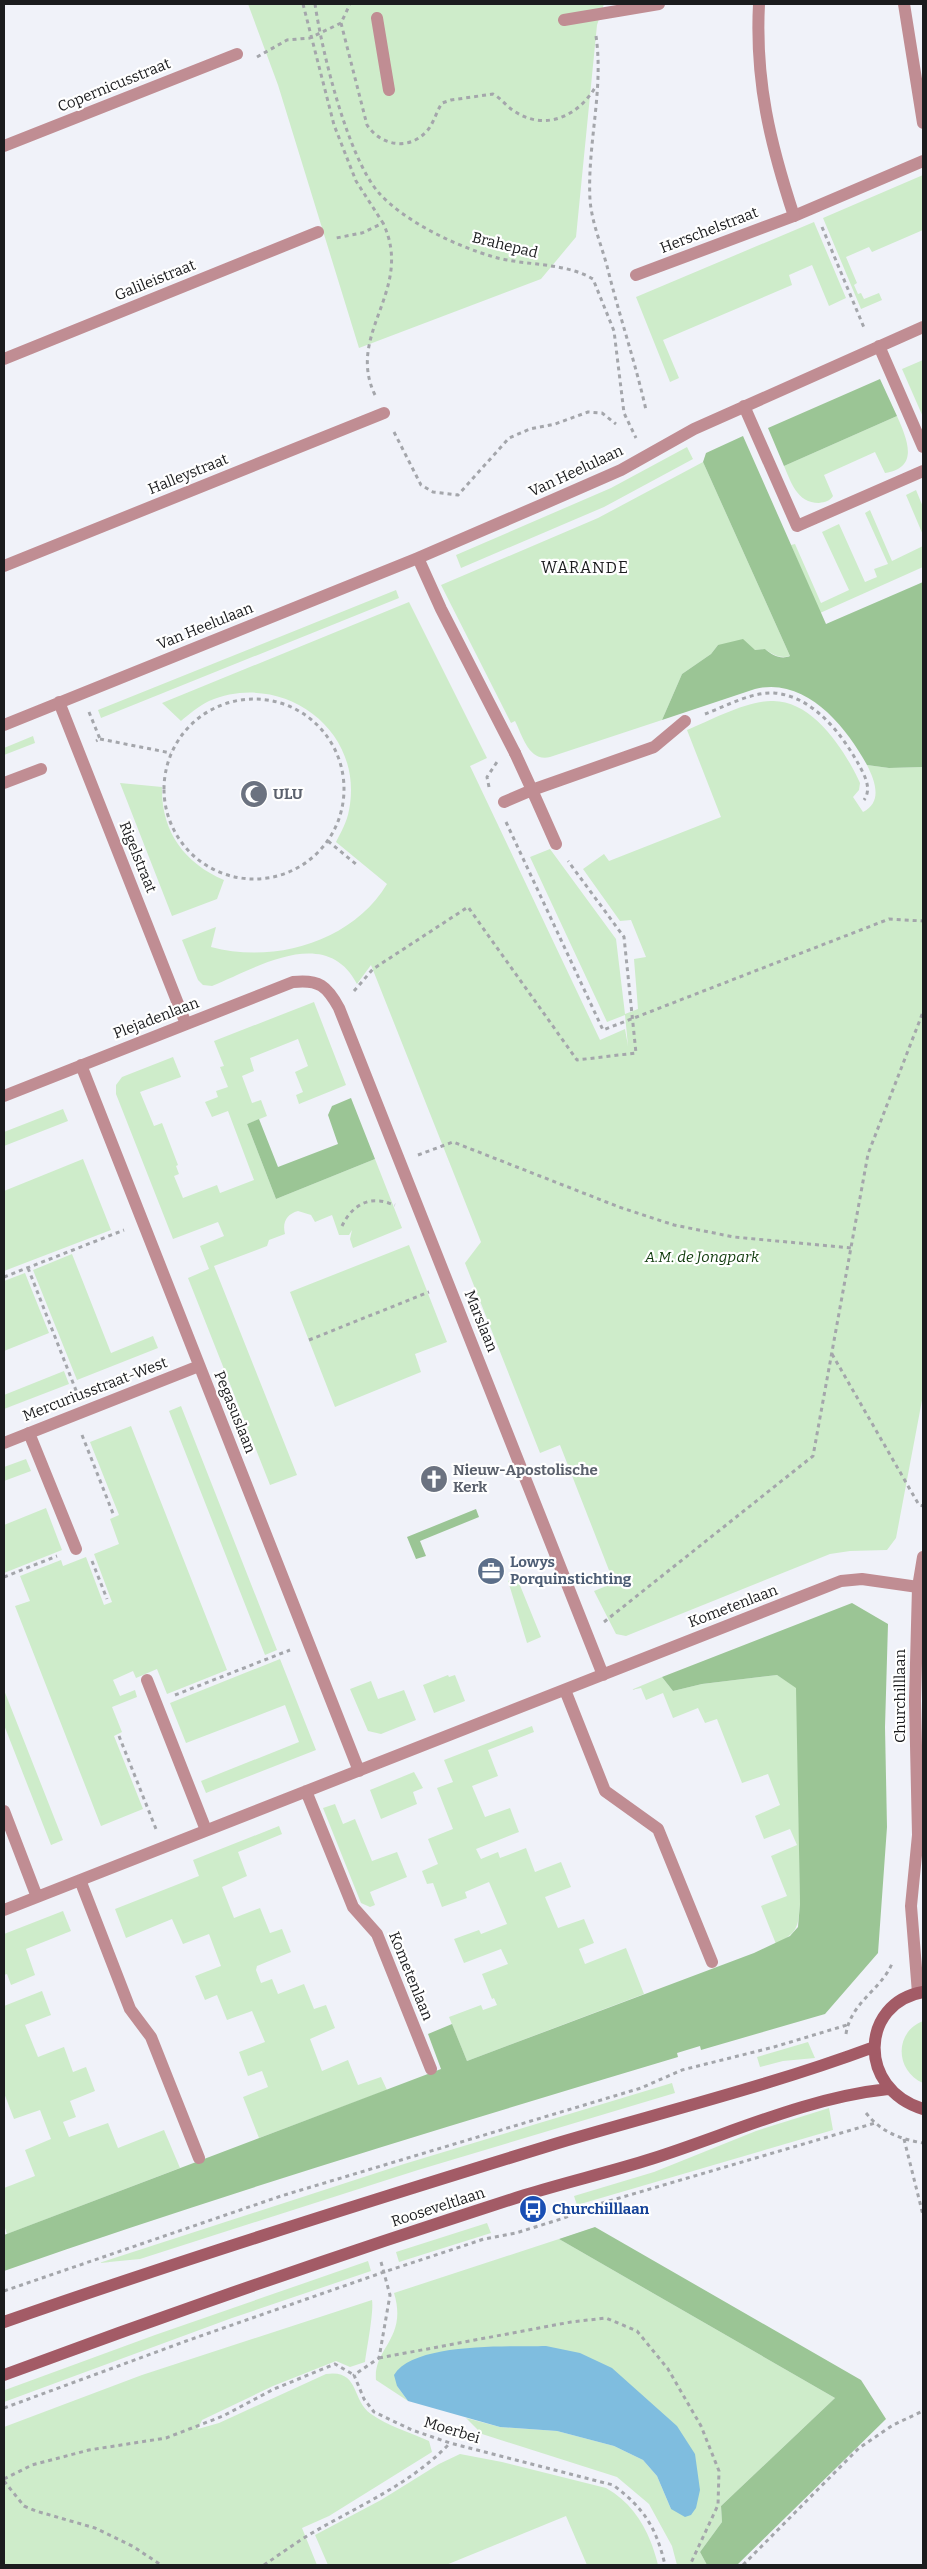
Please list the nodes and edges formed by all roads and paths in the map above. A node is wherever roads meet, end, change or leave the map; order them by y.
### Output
1 (303, 4) edge
2 (315, 4) edge
3 (350, 4) edge
4 (659, 4) edge
5 (759, 4) edge
6 (904, 4) edge
7 (593, 15) junction
8 (378, 18) dead end
9 (564, 20) dead end
10 (341, 23) junction
11 (320, 31) junction
12 (310, 38) junction
13 (237, 54) joint
14 (596, 86) junction
15 (389, 90) dead end
16 (923, 122) edge
17 (4, 146) edge
18 (923, 161) edge
19 (814, 208) junction
20 (794, 216) junction
21 (383, 223) junction
22 (318, 232) joint
23 (636, 275) dead end
24 (923, 327) edge
25 (876, 347) junction
26 (4, 359) edge
27 (744, 406) junction
28 (646, 410) dead end
29 (384, 413) junction
30 (616, 424) dead end
31 (923, 447) edge
32 (644, 457) junction
33 (923, 471) edge
34 (418, 558) junction
35 (4, 566) edge
36 (59, 702) junction
37 (685, 722) joint
38 (4, 725) edge
39 (504, 733) junction
40 (100, 739) dead end
41 (171, 753) junction
42 (41, 769) dead end
43 (4, 783) edge
44 (532, 790) junction
45 (491, 791) dead end
46 (864, 800) dead end
47 (503, 808) joint
48 (328, 841) junction
49 (556, 844) joint
50 (357, 865) dead end
51 (923, 921) edge
52 (321, 984) joint
53 (336, 1002) junction
54 (923, 1012) edge
55 (632, 1019) junction
56 (186, 1024) junction
57 (82, 1065) junction
58 (4, 1096) edge
59 (400, 1162) junction
60 (394, 1205) dead end
61 (143, 1223) junction
62 (342, 1226) dead end
63 (851, 1248) junction
64 (28, 1268) junction
65 (4, 1277) edge
66 (428, 1293) dead end
67 (309, 1340) dead end
68 (832, 1354) junction
69 (199, 1366) junction
70 (79, 1413) junction
71 (29, 1433) junction
72 (4, 1443) edge
73 (923, 1506) edge
74 (114, 1516) dead end
75 (76, 1548) dead end
76 (923, 1557) edge
77 (918, 1587) junction
78 (585, 1630) junction
79 (308, 1643) junction
80 (603, 1675) junction
81 (147, 1680) dead end
82 (565, 1690) junction
83 (156, 1703) junction
84 (119, 1736) dead end
85 (359, 1771) junction
86 (306, 1791) junction
87 (4, 1811) edge
88 (206, 1830) junction
89 (918, 1835) junction
90 (164, 1847) junction
91 (923, 1858) edge
92 (80, 1880) junction
93 (37, 1897) junction
94 (4, 1910) edge
95 (712, 1962) dead end
96 (921, 1992) edge
97 (847, 2024) dead end
98 (874, 2048) junction
99 (431, 2069) dead end
100 (888, 2089) junction
101 (923, 2109) edge
102 (904, 2140) junction
103 (923, 2143) edge
104 (199, 2158) dead end
105 (923, 2215) edge
106 (376, 2244) junction
107 (384, 2272) junction
108 (4, 2290) edge
109 (4, 2322) edge
110 (379, 2358) junction
111 (4, 2375) edge
112 (354, 2375) junction
113 (4, 2408) edge
114 (923, 2411) edge
115 (450, 2443) junction
116 (4, 2480) edge
117 (161, 2565) edge
118 (264, 2565) edge
119 (665, 2565) edge
120 (690, 2565) edge
121 (743, 2565) edge

1 - 12 path
2 - 11 path, Brahepad
3 - 10 path
4 - 7 street
5 - 20 street
6 - 16 street
7 - 9 street
7 - 14 path
8 - 15 street
10 - 11 path
10 - 14 path
11 - 12 path
11 - 32 path, Brahepad
12 - 13 path
12 - 21 path
13 - 17 street, Copernicusstraat
14 - 28 path
18 - 19 street, Herschelstraat
19 - 20 street, Herschelstraat
19 - 25 path
20 - 23 street, Herschelstraat
21 - 22 path
21 - 29 path
22 - 26 street, Galileistraat
24 - 25 street, Van Heelulaan
25 - 27 street, Van Heelulaan
25 - 31 street
27 - 32 street, Van Heelulaan
27 - 33 street
29 - 30 path
29 - 35 street, Halleystraat
32 - 34 street, Van Heelulaan
34 - 36 street, Van Heelulaan
34 - 39 street
36 - 38 street, Van Heelulaan
36 - 56 street, Rigelstraat
37 - 44 street
37 - 46 path
39 - 44 street
39 - 45 path
40 - 41 path
41 - 48 path
41 - 48 path
42 - 43 street
44 - 47 street
44 - 49 street
47 - 55 path
48 - 50 path
49 - 55 path
51 - 55 path
52 - 53 street, Marslaan
52 - 56 street, Plejadenlaan
53 - 55 path
53 - 59 street, Marslaan
54 - 63 path
56 - 57 street, Plejadenlaan
57 - 58 street, Plejadenlaan
57 - 61 street, Pegasuslaan
59 - 63 path
59 - 78 street, Marslaan
60 - 62 path
61 - 64 path
61 - 69 street, Pegasuslaan
63 - 68 path
64 - 65 path
64 - 70 path
66 - 67 path
68 - 73 path
68 - 78 path
69 - 70 street, Mercuriusstraat-West
69 - 79 street, Pegasuslaan
70 - 71 street, Mercuriusstraat-West
70 - 74 path
71 - 72 street, Mercuriusstraat-West
71 - 75 street
76 - 77 street, Churchilllaan
77 - 80 street, Kometenlaan
77 - 89 street, Churchilllaan
78 - 80 street, Marslaan
79 - 83 path
79 - 85 street, Pegasuslaan
80 - 82 street, Kometenlaan
81 - 83 street
82 - 85 street, Kometenlaan
82 - 95 street
83 - 88 street
84 - 90 path
85 - 86 street, Kometenlaan
86 - 88 street, Kometenlaan
86 - 99 street, Kometenlaan
87 - 93 street
88 - 90 street, Kometenlaan
89 - 91 street, Churchilllaan
89 - 96 street, Churchilllaan
90 - 92 street, Kometenlaan
92 - 93 street, Kometenlaan
92 - 104 street
93 - 94 street, Kometenlaan
96 - 98 main road
97 - 108 path
98 - 100 main road
98 - 109 main road, Rooseveltlaan
100 - 101 main road
100 - 106 main road, Rooseveltlaan
102 - 103 path
102 - 105 path
102 - 107 path
106 - 107 path
106 - 111 main road, Rooseveltlaan
107 - 110 path
107 - 113 path
110 - 112 path
110 - 120 path
112 - 115 path, Moerbei
112 - 116 path
114 - 121 path
115 - 118 path
115 - 119 path, Moerbei
116 - 117 path

